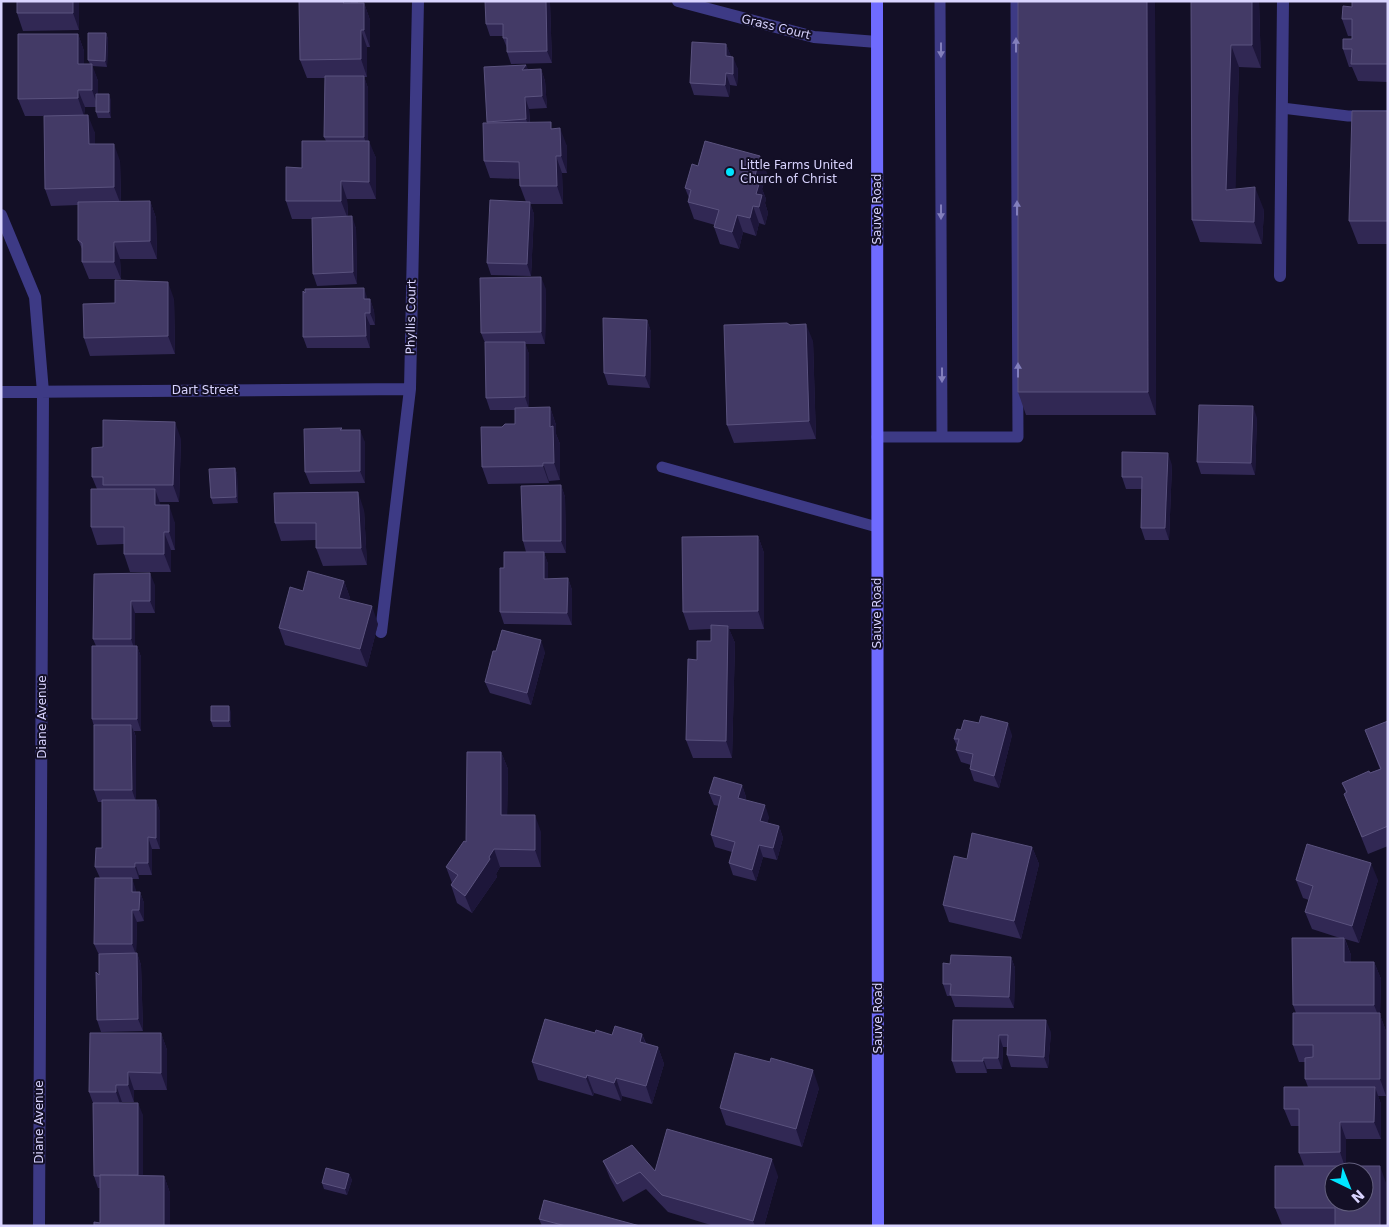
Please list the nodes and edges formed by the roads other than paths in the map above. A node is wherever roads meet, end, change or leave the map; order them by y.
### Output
1 (418, 1) edge
2 (678, 1) edge
3 (877, 1) edge
4 (940, 1) edge
5 (1016, 1) edge
6 (1283, 1) edge
7 (877, 42) junction
8 (1282, 108) junction
9 (1388, 116) edge
10 (1, 215) edge
11 (1280, 276) dead end
12 (410, 389) junction
13 (1, 392) edge
14 (43, 392) junction
15 (877, 437) junction
16 (942, 437) junction
17 (662, 467) dead end
18 (877, 527) junction
19 (381, 632) dead end
20 (39, 1226) edge
21 (878, 1226) edge

1 - 12 street, Phyllis Court
2 - 7 street, Grass Court
3 - 7 street, Sauve Road
4 -> 16 lane
16 -> 5 lane
6 - 8 street
7 - 15 street, Sauve Road
8 - 9 lane
8 - 11 street
10 - 14 street, Diane Avenue
12 - 14 street, Dart Street
12 - 19 street, Phyllis Court
13 - 14 street, Dart Street
14 - 20 street, Diane Avenue
15 - 16 lane
15 - 18 street, Sauve Road
17 - 18 lane
18 - 21 street, Sauve Road

